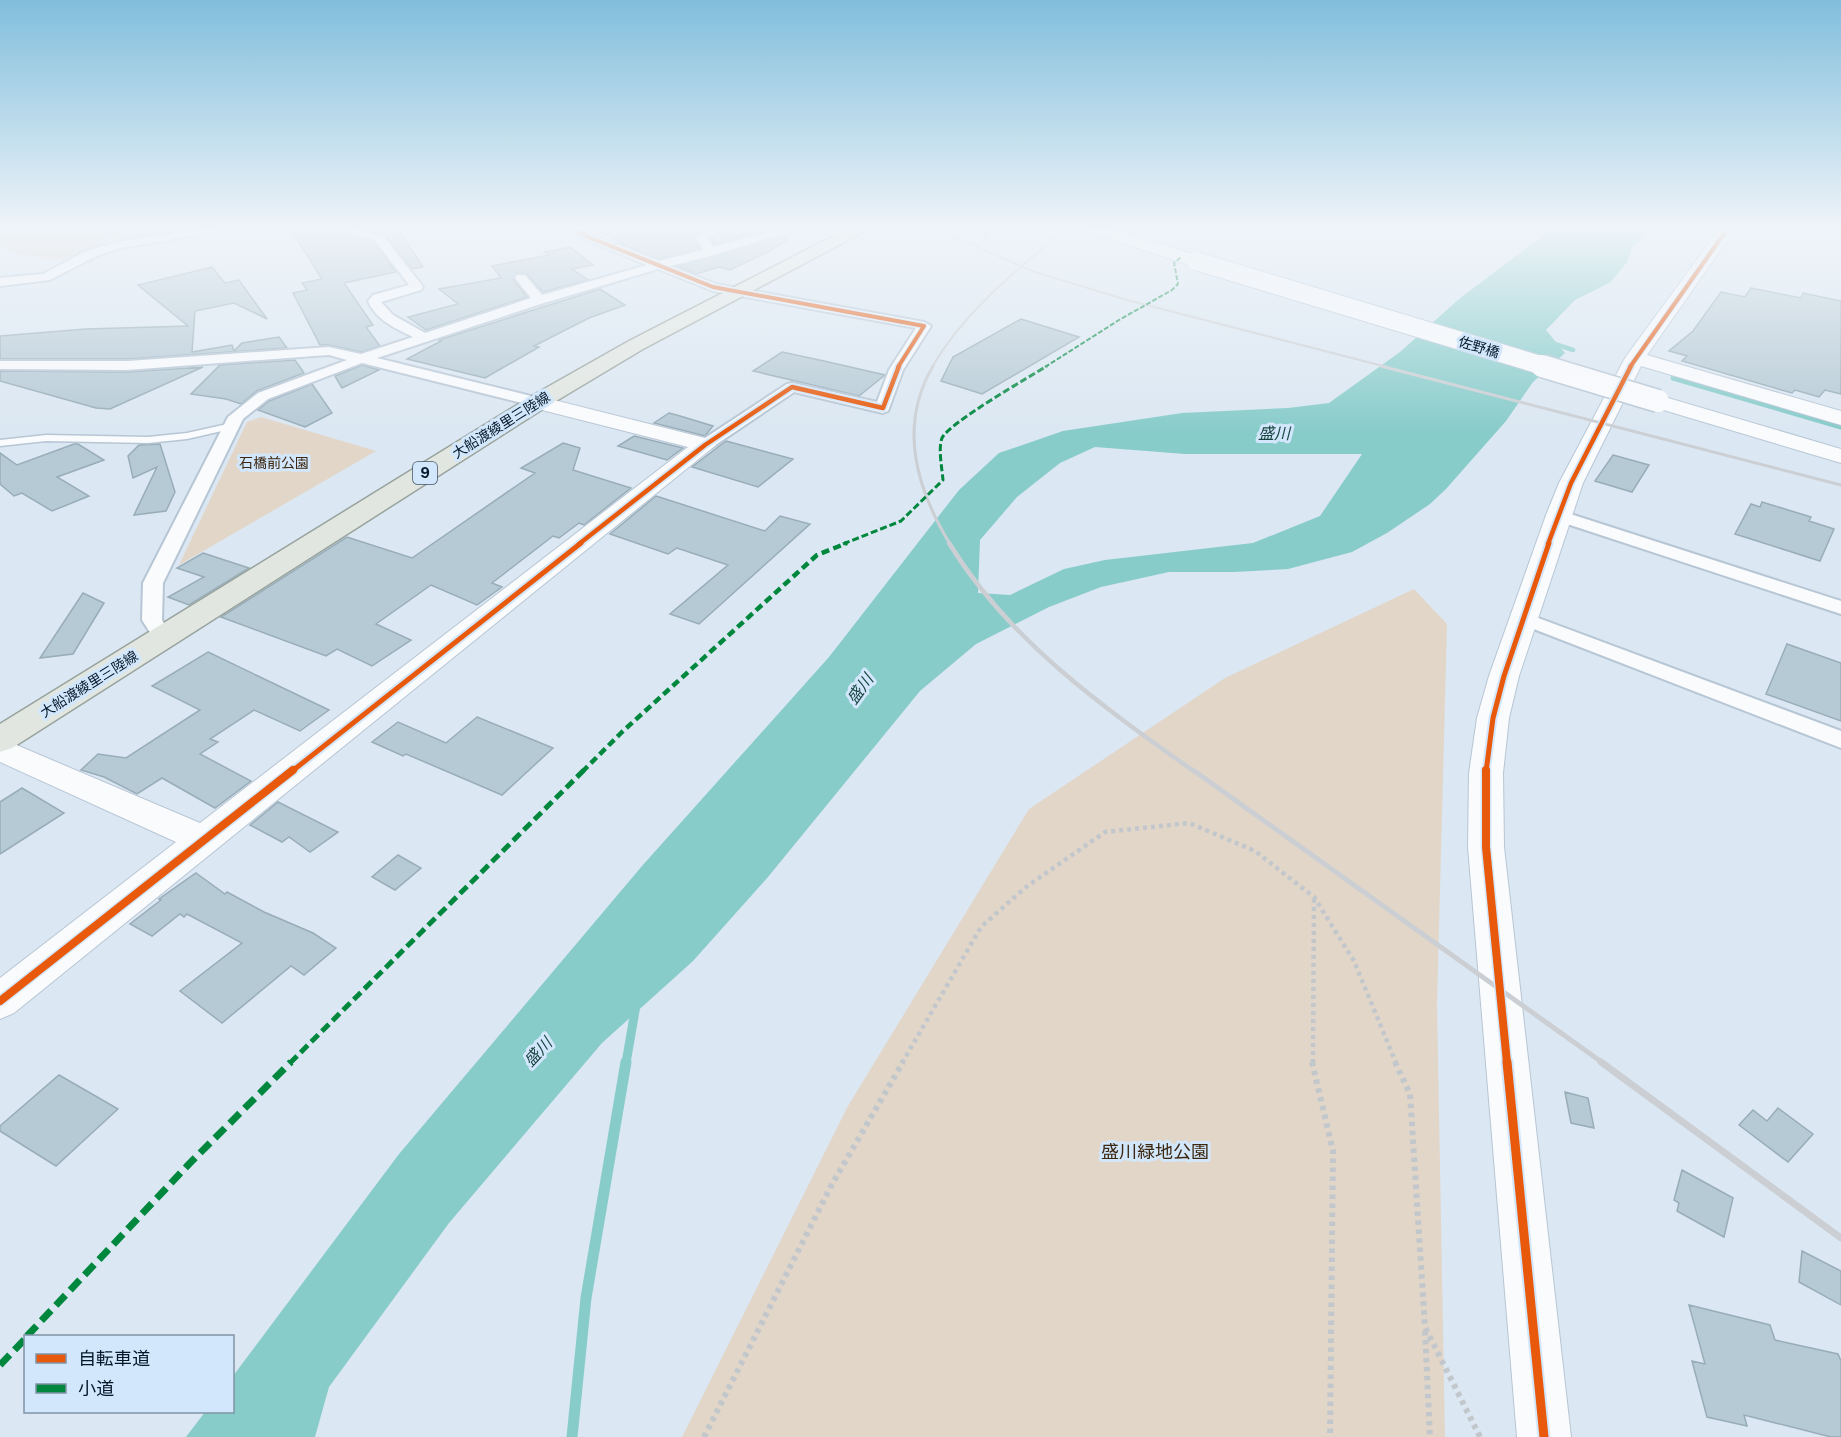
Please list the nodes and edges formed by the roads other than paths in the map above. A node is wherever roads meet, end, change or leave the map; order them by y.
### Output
1 (388, 295) edge
2 (535, 295) edge
3 (556, 295) edge
4 (734, 295) edge
5 (757, 295) edge
6 (1308, 295) edge
7 (1680, 295) edge
8 (539, 300) junction
9 (424, 338) junction
10 (1635, 358) junction
11 (361, 359) junction
12 (0, 365) edge
13 (538, 402) junction
14 (1841, 418) edge
15 (232, 426) junction
16 (0, 443) edge
17 (705, 445) junction
18 (1841, 456) edge
19 (1558, 514) junction
20 (1841, 608) edge
21 (1525, 620) junction
22 (163, 638) junction
23 (0, 740) edge
24 (1841, 740) edge
25 (0, 749) edge
26 (204, 840) junction
27 (0, 1000) edge
28 (1544, 1437) edge

1 - 9 street
2 - 8 street
3 - 8 street
4 - 13 main road, 大船渡綾里三陸線 / 9
5 - 17 street
6 - 18 street, 佐野橋, bridge
7 - 10 street
8 - 9 street
9 - 11 street
10 - 14 street
10 - 19 street
11 - 12 street
11 - 13 street
11 - 15 street
13 - 17 street
13 - 22 main road, 大船渡綾里三陸線 / 9
15 - 16 lane
15 - 22 street
17 - 26 street
19 - 20 street
19 - 21 street
21 - 24 street
21 - 28 street
22 - 23 main road, 大船渡綾里三陸線 / 9
25 - 26 street
26 - 27 street

